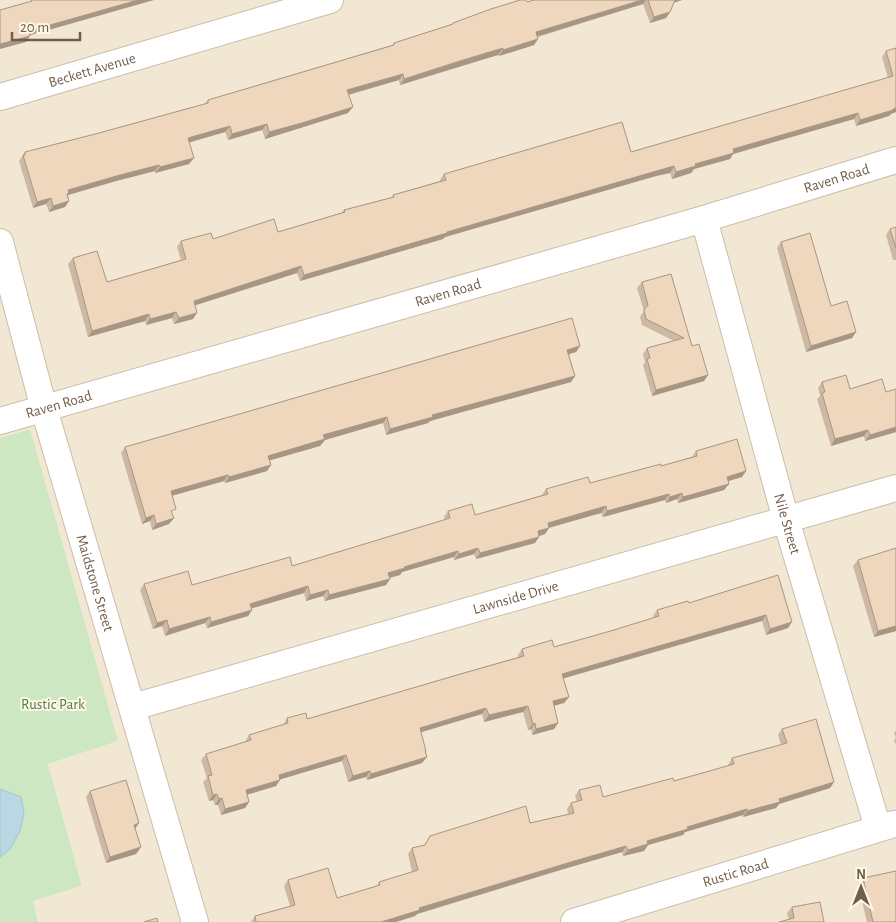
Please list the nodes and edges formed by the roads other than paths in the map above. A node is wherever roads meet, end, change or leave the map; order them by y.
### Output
1 (330, 0) edge
2 (0, 97) edge
3 (896, 160) edge
4 (704, 218) junction
5 (0, 242) edge
6 (44, 408) junction
7 (0, 421) edge
8 (896, 488) edge
9 (786, 520) junction
10 (133, 706) junction
11 (887, 826) edge
12 (196, 922) edge
13 (574, 922) edge

1 - 2 street, Beckett Avenue
3 - 4 street, Raven Road
4 - 6 street, Raven Road
4 - 9 street, Nile Street
5 - 6 street, Maidstone Street
6 - 7 street, Raven Road
6 - 10 street, Maidstone Street
8 - 9 street, Lawnside Drive
9 - 10 street, Lawnside Drive
9 - 11 street, Nile Street
10 - 12 street, Maidstone Street
11 - 13 street, Rustic Road

